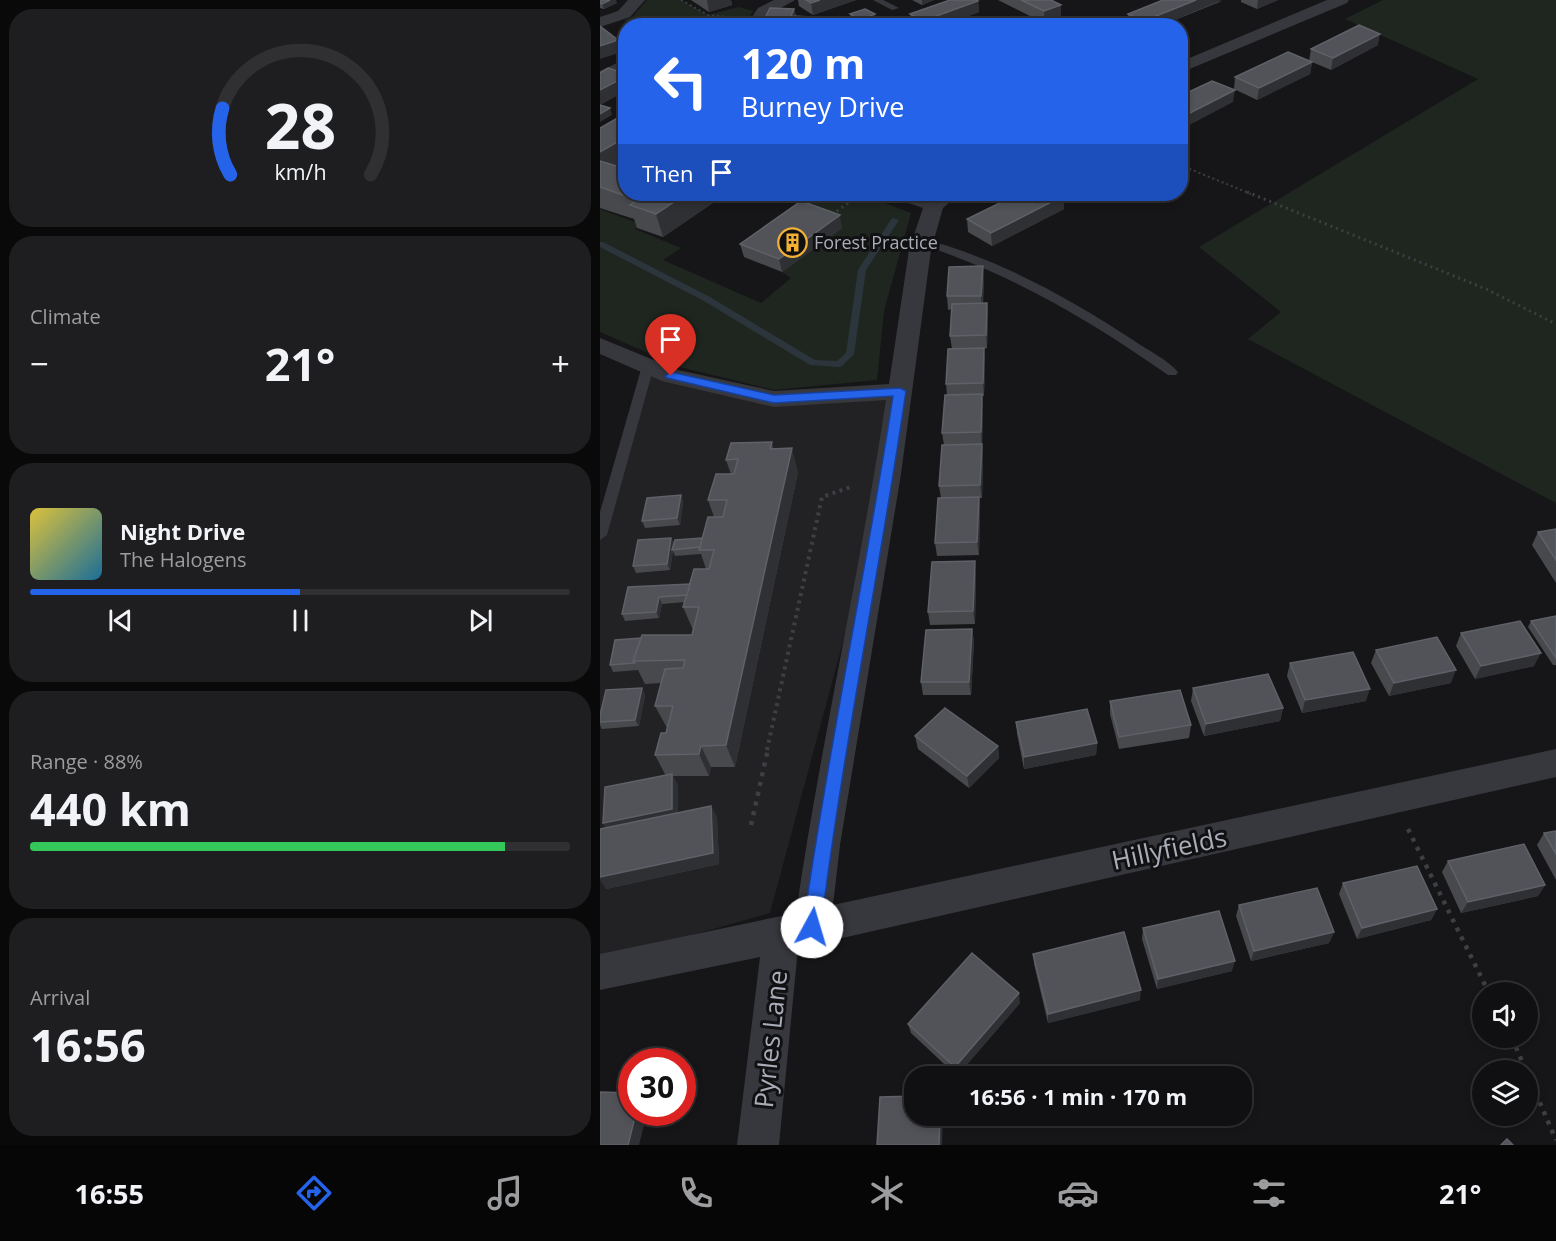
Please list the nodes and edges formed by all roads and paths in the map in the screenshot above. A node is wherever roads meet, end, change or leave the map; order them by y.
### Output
1 (637, 0) edge
2 (681, 0) edge
3 (787, 0) edge
4 (877, 0) edge
5 (1341, 0) edge
6 (895, 8) dead end
7 (618, 18) edge
8 (729, 18) edge
9 (759, 18) edge
10 (1188, 65) edge
11 (618, 68) edge
12 (600, 78) edge
13 (1188, 168) edge
14 (851, 201) edge
15 (940, 201) edge
16 (824, 221) edge
17 (924, 242) junction
18 (1556, 324) edge
19 (600, 345) edge
20 (648, 366) junction
21 (1172, 372) dead end
22 (900, 391) junction
23 (888, 474) junction
24 (600, 535) edge
25 (1556, 763) edge
26 (1395, 799) junction
27 (751, 825) dead end
28 (797, 930) junction
29 (600, 972) edge
30 (1484, 982) edge
31 (1516, 1048) edge
32 (1556, 1140) edge
33 (758, 1145) edge

1 - 7 street
2 - 8 path
3 - 9 street
4 - 6 lane
5 - 10 street
11 - 12 street
13 - 18 path
14 - 16 path
15 - 17 street, Pyrles Lane
17 - 21 lane
17 - 22 street, Pyrles Lane
19 - 20 street
20 - 22 street
20 - 24 lane
22 - 23 street, Pyrles Lane
23 - 27 path
23 - 28 street, Pyrles Lane
25 - 26 street, Hillyfields
26 - 28 street, Hillyfields
26 - 30 path
28 - 29 street, Hillyfields
28 - 33 street, Pyrles Lane
31 - 32 path

